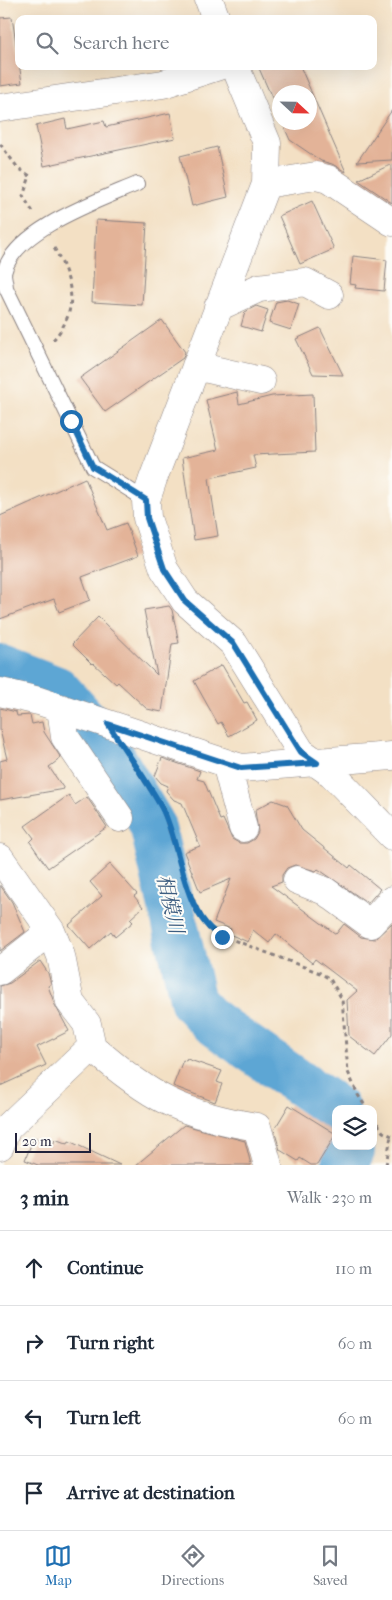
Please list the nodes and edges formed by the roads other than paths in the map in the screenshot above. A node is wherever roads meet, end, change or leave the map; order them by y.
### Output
1 (209, 0) edge
2 (215, 15) edge
3 (207, 70) edge
4 (237, 70) edge
5 (0, 108) edge
6 (136, 184) dead end
7 (266, 184) junction
8 (392, 222) edge
9 (329, 295) dead end
10 (218, 307) junction
11 (196, 366) junction
12 (261, 381) dead end
13 (146, 500) junction
14 (0, 692) edge
15 (64, 710) junction
16 (392, 756) edge
17 (226, 763) junction
18 (317, 763) junction
19 (120, 818) dead end
20 (243, 828) dead end
21 (392, 836) edge
22 (0, 858) edge
23 (297, 880) dead end
24 (392, 900) edge
25 (51, 931) junction
26 (0, 970) edge
27 (92, 1047) junction
28 (0, 1147) edge
29 (6, 1165) edge
30 (268, 1165) edge

1 - 2 street
3 - 5 street
4 - 7 street
6 - 13 lane
7 - 8 street
7 - 10 street
9 - 10 street
10 - 11 street
11 - 12 street
11 - 13 street
13 - 18 street
14 - 15 street
15 - 17 street
15 - 19 street
16 - 18 street
17 - 18 street
17 - 20 street
18 - 21 street
22 - 25 street
23 - 24 street
25 - 26 street
25 - 27 street
27 - 28 street
27 - 30 street
28 - 29 street

